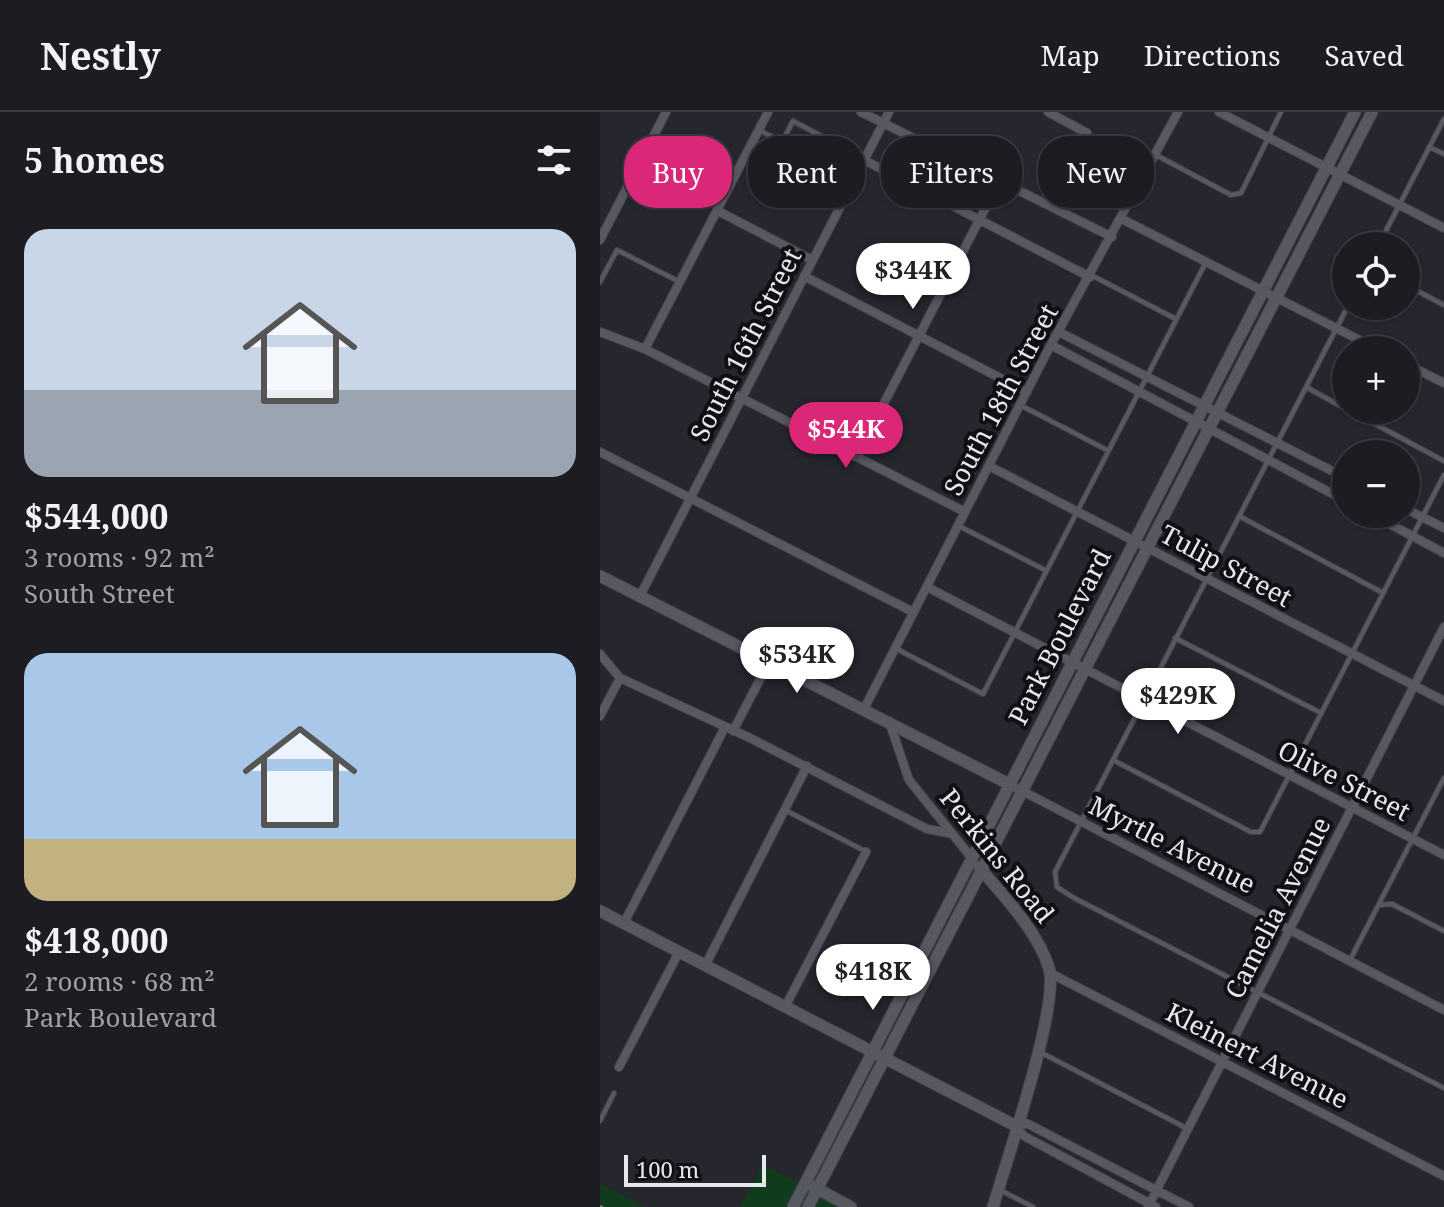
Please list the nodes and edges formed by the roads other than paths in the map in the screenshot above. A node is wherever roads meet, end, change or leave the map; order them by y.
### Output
1 (666, 112) edge
2 (768, 112) edge
3 (861, 112) edge
4 (889, 112) edge
5 (1048, 112) edge
6 (1178, 112) edge
7 (1219, 112) edge
8 (1281, 112) edge
9 (1355, 112) edge
10 (1372, 112) edge
11 (1444, 119) edge
12 (883, 123) junction
13 (759, 130) junction
14 (1087, 133) dead end
15 (770, 136) edge
16 (785, 136) edge
17 (821, 136) edge
18 (910, 136) edge
19 (1269, 138) junction
20 (1429, 147) junction
21 (1444, 154) edge
22 (1156, 155) junction
23 (865, 158) edge
24 (865, 161) edge
25 (1327, 166) junction
26 (1341, 173) junction
27 (1022, 191) edge
28 (1399, 205) junction
29 (839, 208) edge
30 (985, 208) edge
31 (718, 211) junction
32 (1122, 219) junction
33 (978, 220) junction
34 (1444, 228) edge
35 (1385, 232) edge
36 (1112, 237) junction
37 (600, 240) edge
38 (812, 260) junction
39 (1206, 262) junction
40 (804, 276) junction
41 (1090, 276) junction
42 (600, 282) edge
43 (681, 282) junction
44 (1263, 290) junction
45 (1420, 292) edge
46 (1277, 297) junction
47 (1444, 305) edge
48 (1176, 319) junction
49 (1340, 320) edge
50 (1336, 328) junction
51 (600, 332) edge
52 (1059, 332) junction
53 (919, 335) junction
54 (1352, 336) edge
55 (1051, 345) junction
56 (645, 349) junction
57 (1420, 371) edge
58 (1146, 377) junction
59 (1444, 383) edge
60 (1306, 387) junction
61 (1139, 391) junction
62 (1027, 392) junction
63 (741, 399) junction
64 (1332, 401) edge
65 (1020, 405) junction
66 (1204, 406) junction
67 (1217, 413) junction
68 (1196, 421) junction
69 (1375, 424) edge
70 (1209, 428) junction
71 (1277, 443) junction
72 (1108, 451) junction
73 (600, 452) edge
74 (856, 457) junction
75 (1268, 460) junction
76 (1444, 461) edge
77 (989, 466) junction
78 (1332, 471) edge
79 (1444, 475) edge
80 (1332, 494) edge
81 (690, 498) junction
82 (1077, 510) junction
83 (965, 512) junction
84 (1239, 516) junction
85 (1422, 517) junction
86 (958, 526) junction
87 (1398, 528) edge
88 (1444, 528) edge
89 (1413, 536) junction
90 (1135, 540) junction
91 (1148, 547) junction
92 (1444, 553) edge
93 (1045, 570) junction
94 (600, 576) edge
95 (1206, 579) junction
96 (927, 587) junction
97 (1383, 593) junction
98 (640, 596) junction
99 (913, 612) junction
100 (1444, 627) edge
101 (1013, 632) junction
102 (1175, 638) junction
103 (895, 648) junction
104 (1351, 653) junction
105 (600, 654) edge
106 (769, 662) junction
107 (1072, 662) junction
108 (1085, 669) junction
109 (620, 678) junction
110 (1413, 685) junction
111 (1143, 700) junction
112 (1444, 701) edge
113 (864, 709) junction
114 (1321, 713) junction
115 (600, 716) edge
116 (889, 721) junction
117 (729, 730) junction
118 (1113, 760) junction
119 (807, 766) junction
120 (1289, 775) junction
121 (1444, 778) edge
122 (1009, 784) junction
123 (1023, 791) junction
124 (1352, 807) junction
125 (785, 810) junction
126 (1082, 822) junction
127 (949, 833) junction
128 (1412, 839) junction
129 (866, 852) joint
130 (1444, 855) edge
131 (971, 857) junction
132 (982, 870) junction
133 (1380, 905) junction
134 (600, 911) edge
135 (624, 923) junction
136 (1292, 929) junction
137 (1444, 931) edge
138 (679, 952) junction
139 (1350, 960) junction
140 (705, 966) junction
141 (1050, 973) junction
142 (1258, 993) junction
143 (785, 1007) junction
144 (1444, 1010) edge
145 (872, 1051) junction
146 (1038, 1051) junction
147 (885, 1058) junction
148 (1223, 1059) junction
149 (619, 1067) dead end
150 (1444, 1088) edge
151 (614, 1093) dead end
152 (600, 1121) edge
153 (1016, 1126) junction
154 (1188, 1129) junction
155 (1444, 1176) edge
156 (805, 1181) junction
157 (998, 1189) junction
158 (818, 1190) junction
159 (1157, 1190) junction
160 (1151, 1206) edge
161 (793, 1207) edge
162 (808, 1207) edge
163 (851, 1207) edge
164 (993, 1207) edge
165 (1033, 1207) edge
166 (1189, 1207) edge

1 - 37 street
2 - 13 street
3 - 12 street
4 - 12 street, South 16th Street
5 - 14 street
6 - 22 street, South 18th Street
7 - 19 street
8 - 19 lane
9 - 25 street, Park Boulevard
10 - 26 street
11 - 20 lane
12 - 18 street
12 - 23 street, South 16th Street
13 - 15 lane
13 - 31 street
16 - 17 lane
19 - 22 lane
19 - 25 street
20 - 21 lane
20 - 28 lane
22 - 32 street, South 18th Street
24 - 33 street
25 - 26 street
25 - 44 street, Park Boulevard
26 - 28 street
26 - 46 street
27 - 36 street
28 - 34 street
28 - 35 lane
29 - 38 street, South 16th Street
30 - 33 street
31 - 38 street
31 - 43 street
32 - 36 street, South 18th Street
32 - 39 street
33 - 41 street
33 - 53 street
36 - 41 street, South 18th Street
38 - 40 street, South 16th Street
39 - 44 street
39 - 48 lane
40 - 53 street
40 - 63 street, South 16th Street
41 - 48 lane
41 - 52 street, South 18th Street
42 - 43 lane
43 - 56 street
44 - 46 street
44 - 66 street, Park Boulevard
45 - 47 lane
46 - 50 street
46 - 67 street
48 - 58 lane
49 - 50 lane
50 - 54 street
50 - 60 lane
51 - 56 street
52 - 55 street, South 18th Street
52 - 58 street
53 - 62 street
53 - 74 street
55 - 61 street
55 - 62 street, South 18th Street
56 - 63 street
57 - 59 street
58 - 61 lane
58 - 66 street
60 - 64 lane
60 - 71 lane
61 - 68 street
61 - 72 lane
62 - 65 street, South 18th Street
63 - 74 street
63 - 81 street, South 16th Street
65 - 72 lane
65 - 77 street, South 18th Street
66 - 67 street
66 - 68 street, Park Boulevard
67 - 70 street
67 - 71 street
68 - 70 street
68 - 90 street, Park Boulevard
69 - 76 lane
70 - 75 street
70 - 91 street
71 - 75 lane
71 - 78 street
72 - 82 lane
73 - 81 street
74 - 83 street
75 - 80 street
75 - 84 lane
77 - 82 street, Tulip Street
77 - 83 street, South 18th Street
79 - 85 lane
81 - 98 street, South 16th Street
81 - 99 street
82 - 90 street, Tulip Street
82 - 93 lane
83 - 86 street, South 18th Street
84 - 95 lane
84 - 97 lane
85 - 88 street
85 - 89 lane
86 - 93 lane
86 - 96 street, South 18th Street
87 - 89 street
89 - 92 street
89 - 97 lane
90 - 91 street, Tulip Street
90 - 107 street, Park Boulevard
91 - 95 street, Tulip Street
91 - 108 street
93 - 101 lane
94 - 98 street
95 - 102 lane
95 - 104 street, Tulip Street
96 - 99 street, South 18th Street
96 - 101 street, Olive Street
97 - 104 lane
98 - 106 street
99 - 103 street, South 18th Street
100 - 110 street, Camelia Avenue
101 - 103 lane
101 - 107 street, Olive Street
102 - 111 lane
102 - 114 lane
103 - 113 street, South 18th Street
104 - 110 street, Tulip Street
104 - 114 lane
105 - 109 street
106 - 113 street
106 - 117 street
107 - 108 street, Olive Street
107 - 122 street, Park Boulevard
108 - 111 street, Olive Street
108 - 123 street
109 - 115 street
109 - 117 street
110 - 112 street, Tulip Street
110 - 124 street, Camelia Avenue
111 - 118 lane
111 - 120 street, Olive Street
113 - 116 street
114 - 120 lane
116 - 122 street
116 - 127 street, Perkins Road
117 - 119 street
117 - 135 street
118 - 120 lane
118 - 126 lane
119 - 125 street
119 - 127 street
120 - 124 street, Olive Street
121 - 128 lane
122 - 123 street, Myrtle Avenue
122 - 131 street, Park Boulevard
123 - 126 street, Myrtle Avenue
123 - 132 street
124 - 128 street, Olive Street
124 - 136 street, Camelia Avenue
125 - 129 lane
125 - 140 street
126 - 136 street, Myrtle Avenue
126 - 142 lane
127 - 131 street, Perkins Road
128 - 130 street, Olive Street
128 - 133 lane
129 - 143 street
131 - 132 street, Perkins Road
131 - 145 street, Park Boulevard
132 - 141 street, Perkins Road
132 - 147 street
133 - 137 lane
133 - 139 lane
134 - 135 street
135 - 138 street
136 - 139 street, Myrtle Avenue
136 - 142 street, Camelia Avenue
138 - 140 street
138 - 149 street
139 - 144 street, Myrtle Avenue
140 - 143 street
141 - 146 street, Perkins Road
141 - 148 street, Kleinert Avenue
142 - 148 street, Camelia Avenue
142 - 150 lane
143 - 145 street
145 - 147 street
145 - 156 street, Park Boulevard
146 - 153 street, Perkins Road
146 - 154 lane
147 - 153 street
147 - 158 street
148 - 154 street, Camelia Avenue
148 - 155 street, Kleinert Avenue
151 - 152 lane
153 - 157 street, Perkins Road
153 - 159 street
153 - 160 street
154 - 159 street, Camelia Avenue
156 - 158 street
156 - 161 street, Park Boulevard
157 - 164 street, Perkins Road
157 - 165 lane
158 - 162 street
158 - 163 street
159 - 160 street, Camelia Avenue
159 - 166 street

